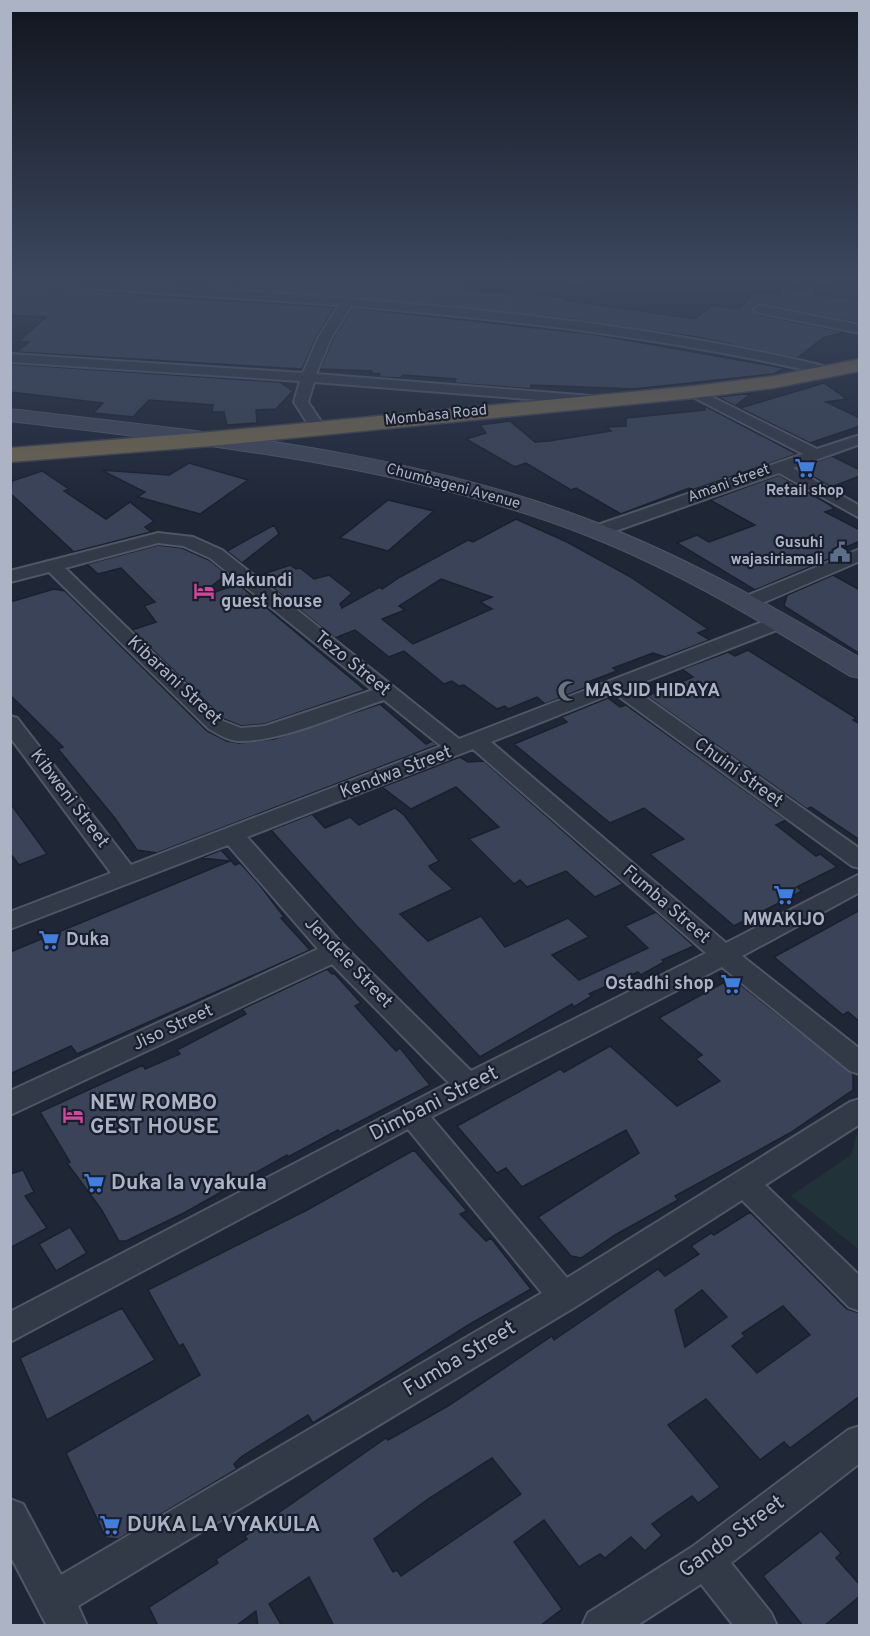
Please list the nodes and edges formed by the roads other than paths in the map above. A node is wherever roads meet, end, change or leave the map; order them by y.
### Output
1 (317, 352) edge
2 (745, 352) edge
3 (10, 358) edge
4 (859, 365) edge
5 (831, 372) junction
6 (307, 376) junction
7 (694, 392) junction
8 (591, 400) junction
9 (10, 415) edge
10 (318, 429) junction
11 (211, 439) junction
12 (860, 439) edge
13 (815, 454) junction
14 (10, 455) edge
15 (779, 466) junction
16 (860, 513) edge
17 (598, 531) junction
18 (857, 557) edge
19 (53, 566) junction
20 (10, 577) edge
21 (746, 603) junction
22 (780, 622) junction
23 (860, 670) edge
24 (617, 686) junction
25 (387, 692) junction
26 (10, 722) edge
27 (467, 745) junction
28 (233, 836) junction
29 (860, 861) edge
30 (127, 877) junction
31 (860, 882) edge
32 (10, 921) edge
33 (334, 952) junction
34 (724, 955) junction
35 (860, 1064) edge
36 (469, 1086) junction
37 (10, 1104) edge
38 (860, 1110) edge
39 (412, 1114) junction
40 (745, 1184) junction
41 (564, 1297) junction
42 (860, 1297) edge
43 (10, 1328) edge
44 (860, 1442) edge
45 (10, 1517) edge
46 (705, 1560) junction
47 (62, 1612) edge
48 (601, 1626) edge
49 (758, 1626) edge

1 - 6 street
2 - 5 street
3 - 6 street
4 - 5 highway, Mombasa Road
5 - 7 highway, Mombasa Road
6 - 8 street
6 - 10 street
7 - 8 highway, Mombasa Road
7 - 13 street
8 - 10 highway, Mombasa Road
9 - 11 street, Chumbageni Avenue
10 - 11 highway, Mombasa Road
11 - 14 highway, Mombasa Road
11 - 17 street, Chumbageni Avenue
12 - 13 street, Amani street
13 - 15 street, Amani street
15 - 16 street
15 - 17 street, Amani street
17 - 21 street, Chumbageni Avenue
18 - 21 street
19 - 20 street, Tezo Street
19 - 25 street, Tezo Street
19 - 25 street, Kibarani Street
21 - 22 street, Chumbageni Avenue
22 - 23 street, Chumbageni Avenue
22 - 24 street, Kendwa Street
24 - 27 street, Kendwa Street
24 - 29 street, Chuini Street
25 - 27 street, Tezo Street
26 - 30 street, Kibweni Street
27 - 28 street, Kendwa Street
27 - 34 street, Fumba Street
28 - 30 street, Kendwa Street
28 - 33 street, Jendele Street
30 - 32 street, Kendwa Street
31 - 34 street, Dimbani Street
33 - 36 street, Jendele Street
33 - 37 street, Jiso Street
34 - 35 street, Fumba Street
34 - 36 street, Dimbani Street
36 - 39 street, Dimbani Street
38 - 40 street, Fumba Street
39 - 41 street
39 - 43 street, Dimbani Street
40 - 41 street, Fumba Street
40 - 42 street
41 - 47 street, Fumba Street
44 - 46 street, Gando Street
45 - 47 street
46 - 48 street, Gando Street
46 - 49 street

